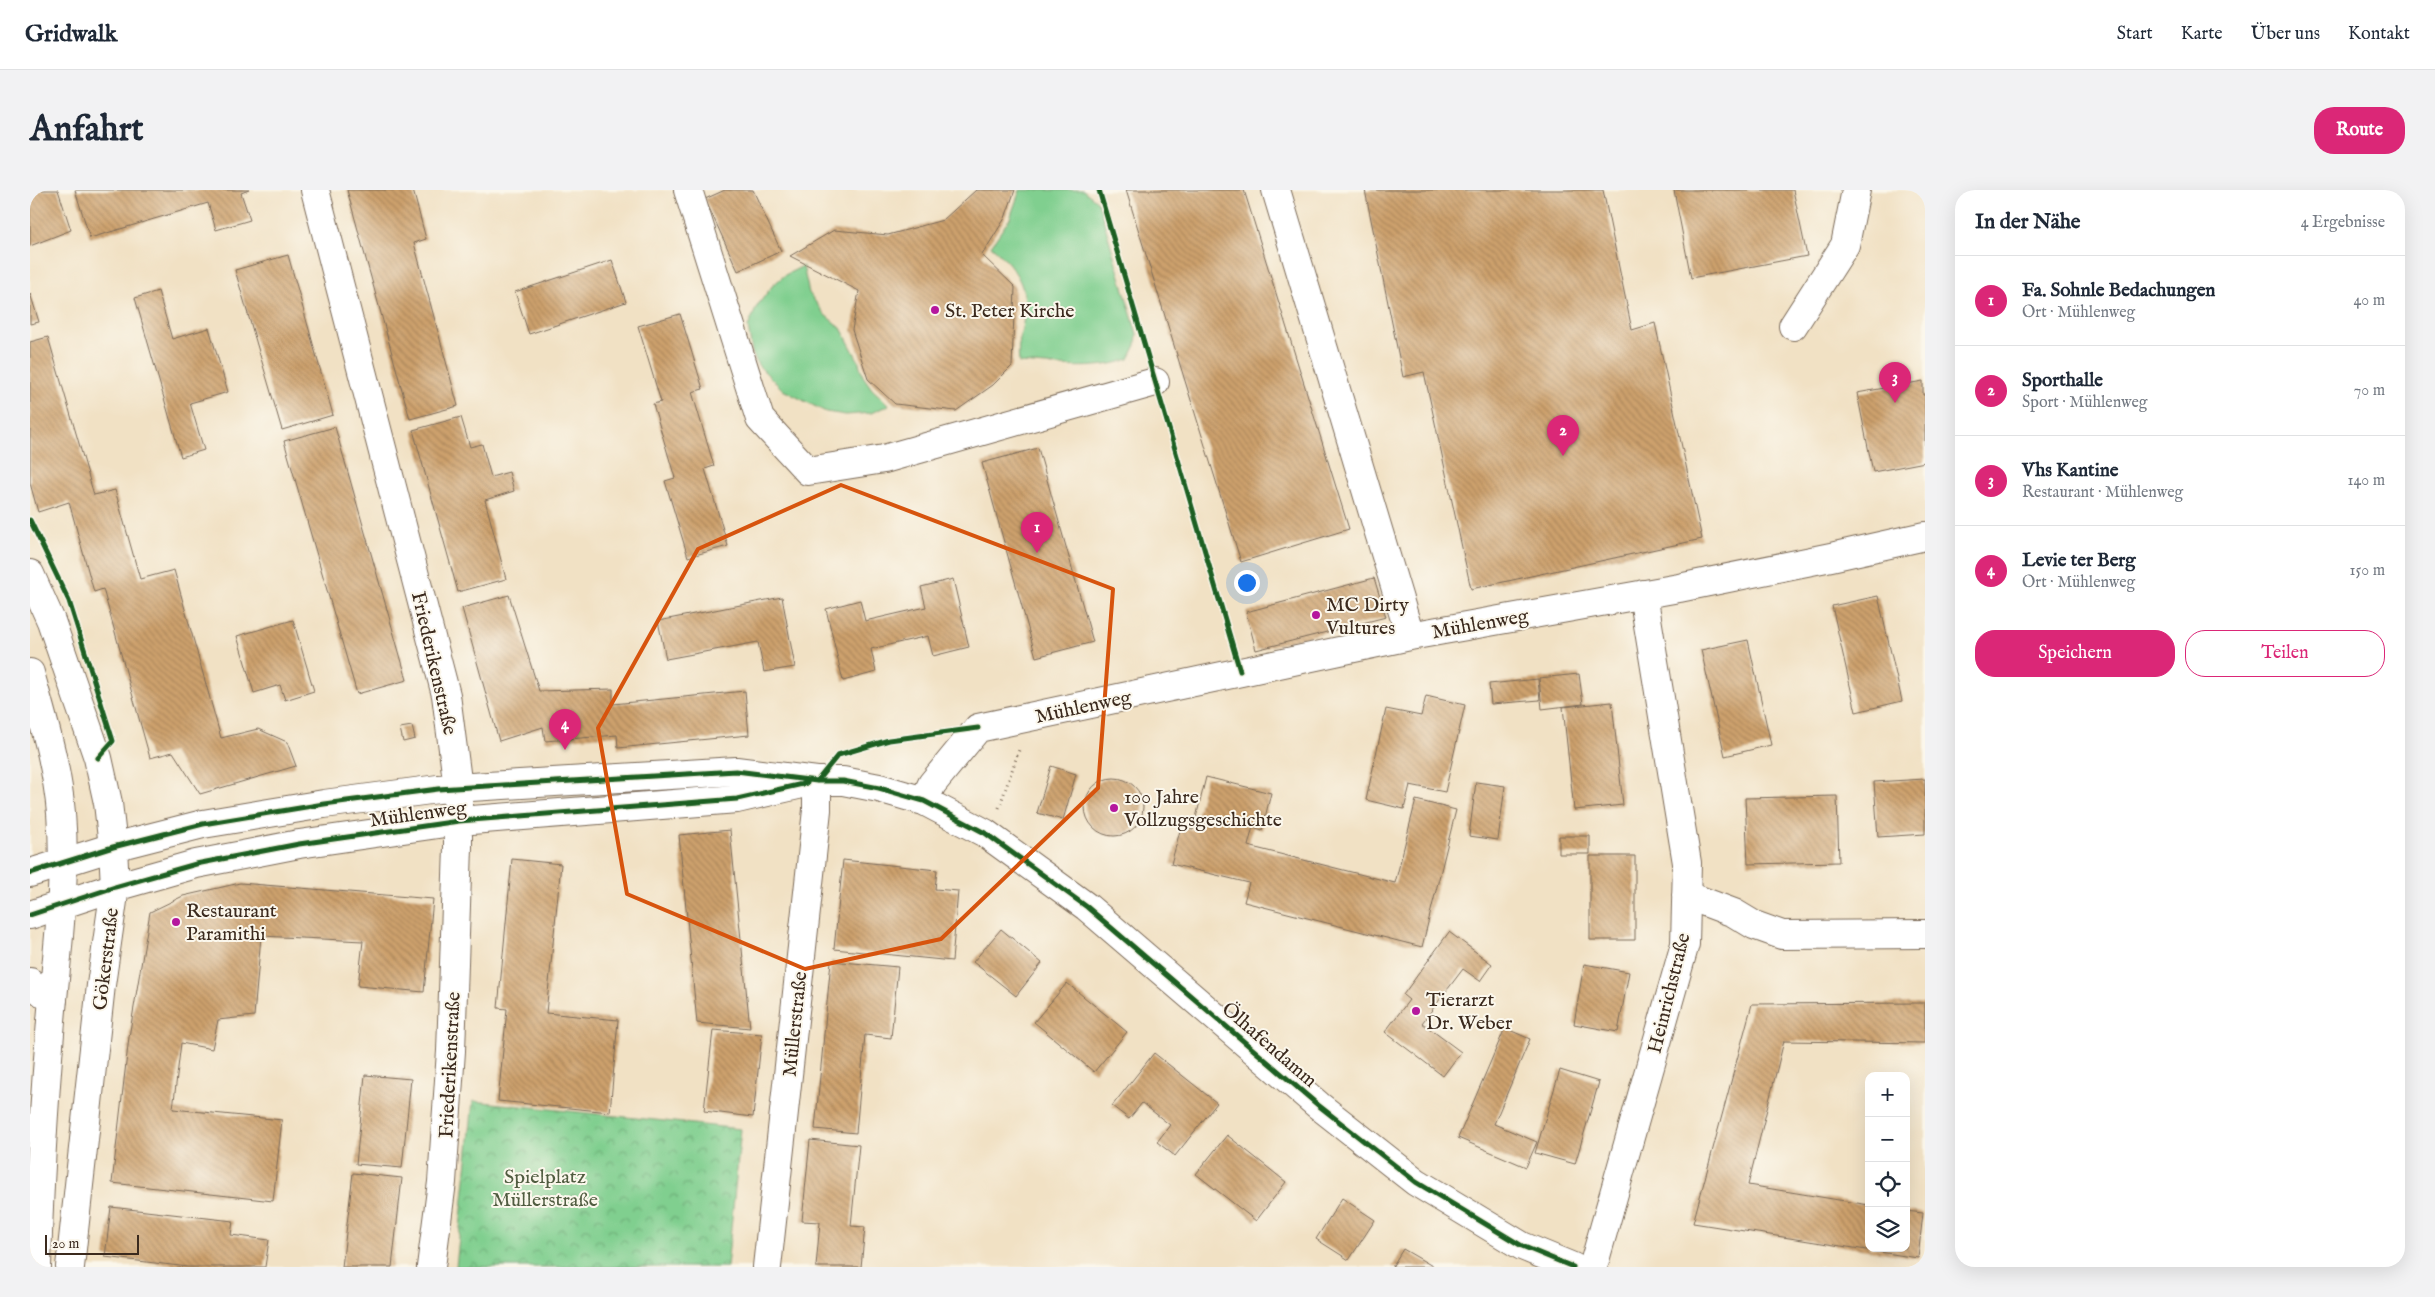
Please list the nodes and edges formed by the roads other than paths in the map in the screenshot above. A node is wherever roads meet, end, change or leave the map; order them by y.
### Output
1 (315, 190) edge
2 (688, 190) edge
3 (1276, 190) edge
4 (1856, 190) edge
5 (1793, 326) dead end
6 (1155, 382) dead end
7 (1925, 536) edge
8 (30, 574) edge
9 (1643, 594) junction
10 (1410, 636) junction
11 (30, 673) edge
12 (816, 781) junction
13 (458, 788) junction
14 (924, 801) junction
15 (459, 821) junction
16 (974, 826) joint
17 (113, 847) junction
18 (64, 862) junction
19 (30, 873) edge
20 (115, 887) junction
21 (1686, 894) junction
22 (63, 903) junction
23 (30, 915) edge
24 (1925, 934) edge
25 (30, 982) edge
26 (53, 1001) junction
27 (37, 1267) edge
28 (70, 1267) edge
29 (431, 1267) edge
30 (767, 1267) edge
31 (1573, 1267) edge
32 (1593, 1267) edge

1 - 13 street, Friederikenstraße
2 - 6 street
3 - 10 street
4 - 5 street
7 - 9 street, Mühlenweg
8 - 17 street, Gökerstraße
9 - 10 street, Mühlenweg
9 - 21 street, Heinrichstraße
10 - 14 street, Mühlenweg
11 - 18 street
12 - 13 street, Mühlenweg
12 - 14 street, Mühlenweg
12 - 15 street, Mühlenweg
12 - 30 street, Müllerstraße
13 - 15 street, Friederikenstraße
13 - 17 street, Mühlenweg
14 - 16 street, Mühlenweg
15 - 20 street, Mühlenweg
15 - 29 street, Friederikenstraße
16 - 31 street, Ölhafendamm
17 - 18 street, Mühlenweg
17 - 20 street, Gökerstraße
18 - 19 street, Mühlenweg
18 - 22 street
20 - 22 street, Mühlenweg
20 - 28 street, Gökerstraße
21 - 24 street
21 - 32 street, Heinrichstraße
22 - 23 street, Mühlenweg
22 - 26 street
25 - 26 street
26 - 27 street

